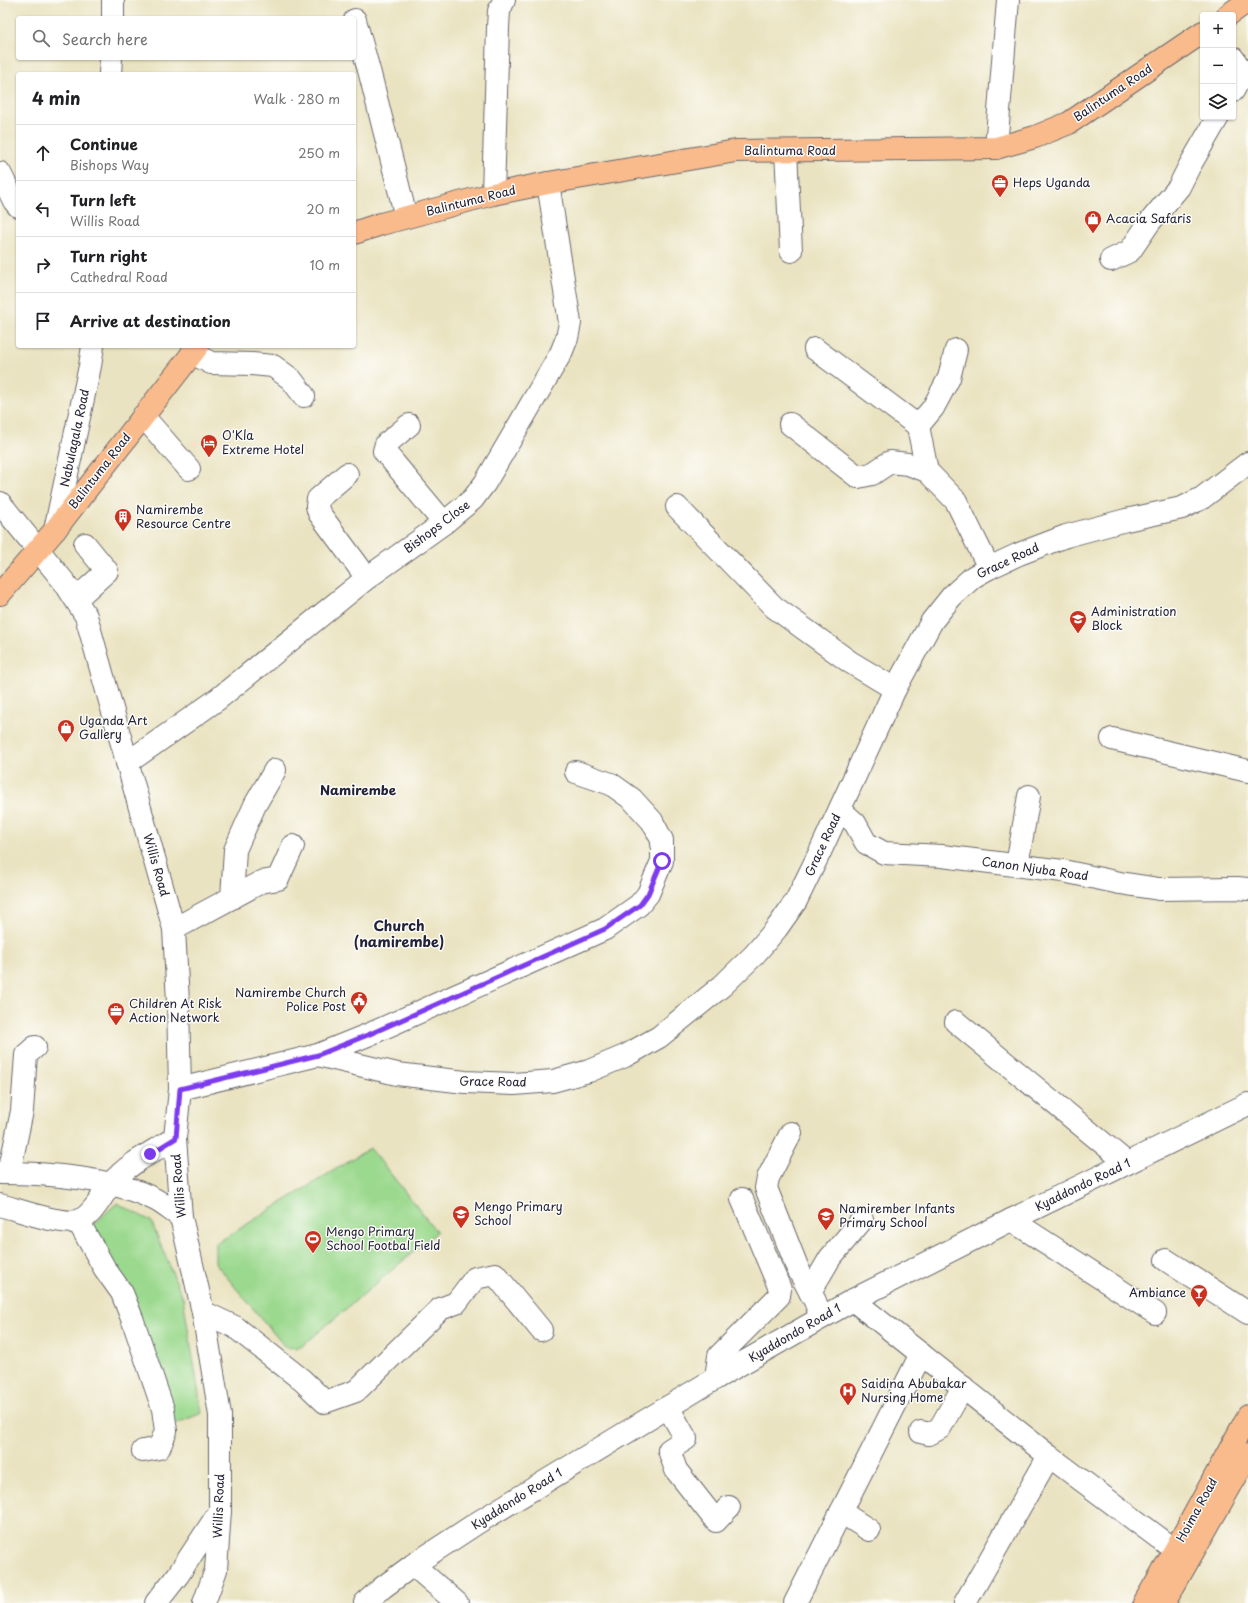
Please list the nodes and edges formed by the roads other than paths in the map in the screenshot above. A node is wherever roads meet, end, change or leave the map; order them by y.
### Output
1 (114, 0) edge
2 (504, 0) edge
3 (1008, 0) edge
4 (1248, 1) edge
5 (1232, 12) edge
6 (113, 16) edge
7 (356, 24) edge
8 (1200, 34) edge
9 (111, 60) edge
10 (110, 72) edge
11 (1216, 120) edge
12 (996, 148) junction
13 (786, 151) junction
14 (0, 174) edge
15 (548, 183) junction
16 (493, 194) junction
17 (16, 204) edge
18 (406, 217) junction
19 (356, 231) edge
20 (791, 251) dead end
21 (1111, 260) dead end
22 (93, 348) edge
23 (815, 349) dead end
24 (195, 350) edge
25 (956, 350) dead end
26 (304, 396) dead end
27 (143, 416) junction
28 (790, 424) dead end
29 (409, 425) dead end
30 (918, 426) junction
31 (1248, 463) edge
32 (189, 469) dead end
33 (927, 471) junction
34 (347, 474) dead end
35 (0, 503) edge
36 (677, 507) dead end
37 (444, 523) junction
38 (55, 530) junction
39 (85, 544) dead end
40 (38, 551) junction
41 (988, 568) junction
42 (367, 578) junction
43 (0, 594) edge
44 (76, 599) junction
45 (895, 689) junction
46 (1112, 739) dead end
47 (127, 763) junction
48 (275, 770) dead end
49 (1248, 771) edge
50 (576, 772) dead end
51 (1029, 796) dead end
52 (839, 812) junction
53 (293, 846) dead end
54 (1018, 865) junction
55 (1248, 889) edge
56 (232, 898) junction
57 (174, 929) junction
58 (956, 1022) dead end
59 (35, 1047) dead end
60 (318, 1055) junction
61 (180, 1089) junction
62 (1248, 1104) edge
63 (791, 1133) dead end
64 (176, 1138) junction
65 (1127, 1163) junction
66 (4, 1173) edge
67 (112, 1183) junction
68 (742, 1199) dead end
69 (0, 1205) edge
70 (181, 1217) junction
71 (862, 1220) dead end
72 (1011, 1220) junction
73 (78, 1221) junction
74 (1166, 1260) dead end
75 (810, 1292) junction
76 (853, 1300) junction
77 (203, 1312) junction
78 (1155, 1313) dead end
79 (1248, 1313) edge
80 (821, 1318) junction
81 (542, 1330) dead end
82 (921, 1354) junction
83 (716, 1378) junction
84 (963, 1387) junction
85 (668, 1407) junction
86 (1248, 1416) edge
87 (921, 1432) dead end
88 (143, 1451) dead end
89 (1049, 1456) junction
90 (1247, 1458) edge
91 (729, 1507) dead end
92 (220, 1510) junction
93 (841, 1512) junction
94 (869, 1530) dead end
95 (1175, 1550) junction
96 (413, 1565) junction
97 (156, 1603) edge
98 (204, 1603) edge
99 (365, 1603) edge
100 (457, 1603) edge
101 (795, 1603) edge
102 (965, 1603) edge
103 (1144, 1603) edge
104 (1164, 1603) edge

1 - 6 street
2 - 16 street
3 - 12 street
4 - 5 main road
7 - 18 street
8 - 12 main road, Balintuma Road
9 - 10 street
11 - 21 street
12 - 13 main road, Balintuma Road
13 - 15 main road, Balintuma Road
13 - 20 street
14 - 17 street
15 - 16 main road, Balintuma Road
15 - 37 street, Bishops Close
16 - 18 main road, Balintuma Road
18 - 19 main road, Balintuma Road
22 - 38 street, Nabulagala Road
23 - 30 street
24 - 26 street
24 - 27 main road, Balintuma Road
25 - 30 street
27 - 32 street
27 - 38 main road, Balintuma Road
28 - 33 street
29 - 37 street
30 - 33 street
31 - 41 street, Grace Road
33 - 41 street
34 - 42 street
35 - 40 street, Willis Road
36 - 45 street
37 - 42 street, Bishops Close
38 - 40 main road, Balintuma Road
39 - 44 street
40 - 43 main road, Balintuma Road
40 - 44 street, Willis Road
41 - 45 street, Grace Road
42 - 47 street, Bishops Close
44 - 47 street, Willis Road
45 - 52 street, Grace Road
46 - 49 street
47 - 57 street, Willis Road
48 - 56 street
50 - 60 street
51 - 54 street
52 - 54 street, Canon Njuba Road
52 - 60 street, Grace Road
53 - 56 street
54 - 55 street, Canon Njuba Road
56 - 57 street
57 - 61 street, Willis Road
58 - 65 street
59 - 66 street
60 - 61 street
61 - 64 street, Willis Road
62 - 65 street, Kyaddondo Road 1
63 - 75 street
64 - 67 street
64 - 70 street, Willis Road
65 - 72 street, Kyaddondo Road 1
66 - 67 street
67 - 70 street
67 - 73 street
68 - 83 street
69 - 73 street
70 - 77 street, Willis Road
71 - 75 street
72 - 76 street, Kyaddondo Road 1
72 - 78 street
73 - 88 street
74 - 79 street
75 - 80 street
76 - 80 street, Kyaddondo Road 1
76 - 82 street
77 - 81 street
77 - 92 street, Willis Road
80 - 83 street, Kyaddondo Road 1
82 - 84 street
82 - 93 street
83 - 85 street, Kyaddondo Road 1
84 - 87 street
84 - 89 street
85 - 91 street
85 - 96 street, Kyaddondo Road 1
86 - 95 main road, Hoima Road
89 - 95 street
89 - 102 street
90 - 104 main road, Hoima Road
92 - 97 street
92 - 98 street, Willis Road
93 - 94 street
93 - 101 street
95 - 103 main road, Hoima Road
96 - 99 street, Kyaddondo Road 1
96 - 100 street

